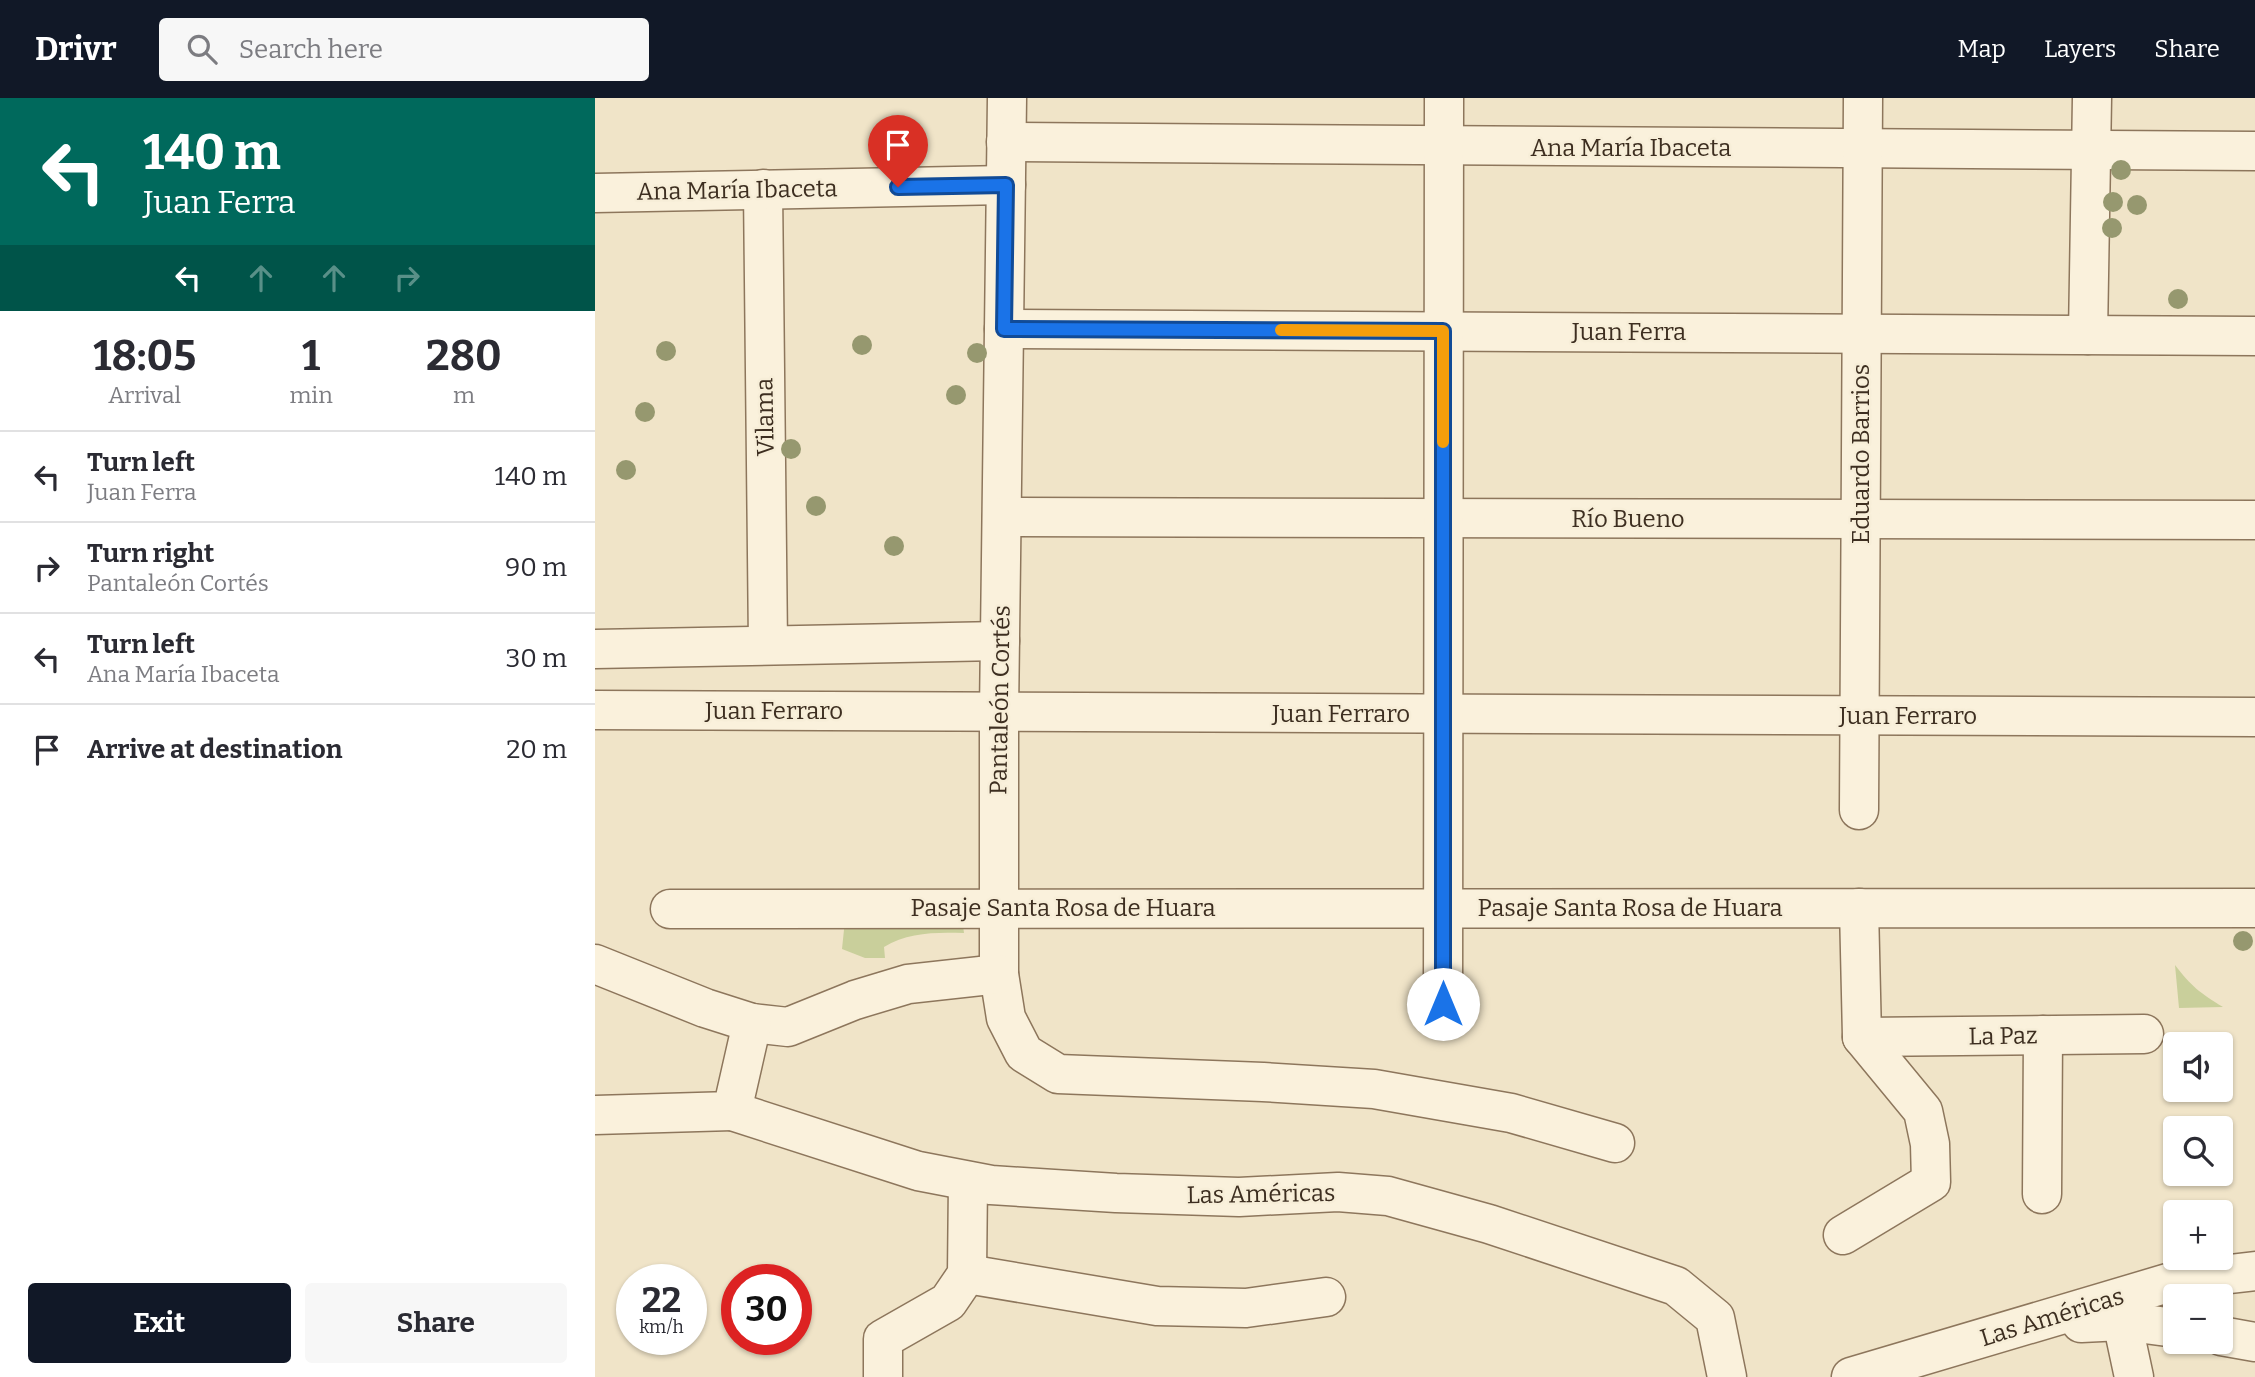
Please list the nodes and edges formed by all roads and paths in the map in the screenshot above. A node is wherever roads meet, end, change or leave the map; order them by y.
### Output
1 (1007, 98) edge
2 (1444, 98) edge
3 (1863, 98) edge
4 (2092, 98) edge
5 (1006, 142) junction
6 (1444, 146) junction
7 (1863, 149) junction
8 (2091, 150) junction
9 (2255, 151) edge
10 (1006, 185) junction
11 (763, 189) junction
12 (595, 193) edge
13 (1004, 329) junction
14 (1443, 331) junction
15 (1862, 334) junction
16 (2088, 335) junction
17 (2255, 335) edge
18 (1002, 517) junction
19 (1443, 519) junction
20 (1861, 520) junction
21 (2255, 520) edge
22 (1000, 641) junction
23 (768, 645) junction
24 (595, 649) edge
25 (595, 710) edge
26 (999, 713) junction
27 (1443, 714) junction
28 (1860, 716) junction
29 (2255, 717) edge
30 (1859, 810) dead end
31 (1443, 908) junction
32 (1859, 908) junction
33 (2255, 908) edge
34 (670, 909) dead end
35 (998, 909) junction
36 (595, 964) edge
37 (999, 974) junction
38 (1443, 1004) dead end
39 (752, 1023) junction
40 (2144, 1034) dead end
41 (2043, 1035) junction
42 (1862, 1037) junction
43 (732, 1111) junction
44 (595, 1115) edge
45 (1615, 1143) dead end
46 (968, 1181) junction
47 (2042, 1194) dead end
48 (1843, 1235) dead end
49 (2255, 1271) edge
50 (967, 1274) junction
51 (1326, 1297) dead end
52 (2122, 1321) junction
53 (2024, 1326) junction
54 (2163, 1326) edge
55 (2233, 1338) edge
56 (2255, 1342) edge
57 (1868, 1375) edge
58 (883, 1377) edge
59 (1727, 1377) edge
60 (2134, 1377) edge

1 - 5 street, Pantaleón Cortés
2 - 6 street
3 - 7 street, Eduardo Barrios
4 - 8 street
5 - 6 street, Ana María Ibaceta
5 - 10 street, Pantaleón Cortés
6 - 7 street, Ana María Ibaceta
6 - 14 street
7 - 8 street, Ana María Ibaceta
7 - 15 street, Eduardo Barrios
8 - 9 street, Ana María Ibaceta
8 - 16 street
10 - 11 street, Ana María Ibaceta
10 - 13 street, Pantaleón Cortés
11 - 12 street, Ana María Ibaceta
11 - 23 street, Vilama
13 - 14 street, Juan Ferra
13 - 18 street, Pantaleón Cortés
14 - 15 street, Juan Ferra
14 - 19 street
15 - 16 street, Juan Ferra
15 - 20 street, Eduardo Barrios
16 - 17 street, Juan Ferra
18 - 19 street, Río Bueno
18 - 22 street, Pantaleón Cortés
19 - 20 street, Río Bueno
19 - 27 street
20 - 21 street, Río Bueno
20 - 28 street, Eduardo Barrios
22 - 23 street
22 - 26 street, Pantaleón Cortés
23 - 24 street
25 - 26 street, Juan Ferraro
26 - 27 street, Juan Ferraro
26 - 35 street, Pantaleón Cortés
27 - 28 street, Juan Ferraro
27 - 31 street
28 - 29 street, Juan Ferraro
28 - 30 street, Eduardo Barrios
31 - 32 street, Pasaje Santa Rosa de Huara
31 - 35 street, Pasaje Santa Rosa de Huara
31 - 38 street
32 - 33 street, Pasaje Santa Rosa de Huara
32 - 42 street
34 - 35 street, Pasaje Santa Rosa de Huara
35 - 37 street, Pantaleón Cortés
36 - 39 street
37 - 39 street
37 - 45 street, Pantaleón Cortés
39 - 43 street
40 - 41 street, La Paz
41 - 42 street, La Paz
41 - 47 street
42 - 48 street
43 - 44 street, Las Américas
43 - 46 street, Las Américas
46 - 50 street
46 - 59 street, Las Américas
49 - 53 street, Las Américas
50 - 51 street
50 - 58 street
52 - 53 street
52 - 54 street
52 - 60 street
53 - 57 street, Las Américas
55 - 56 street

